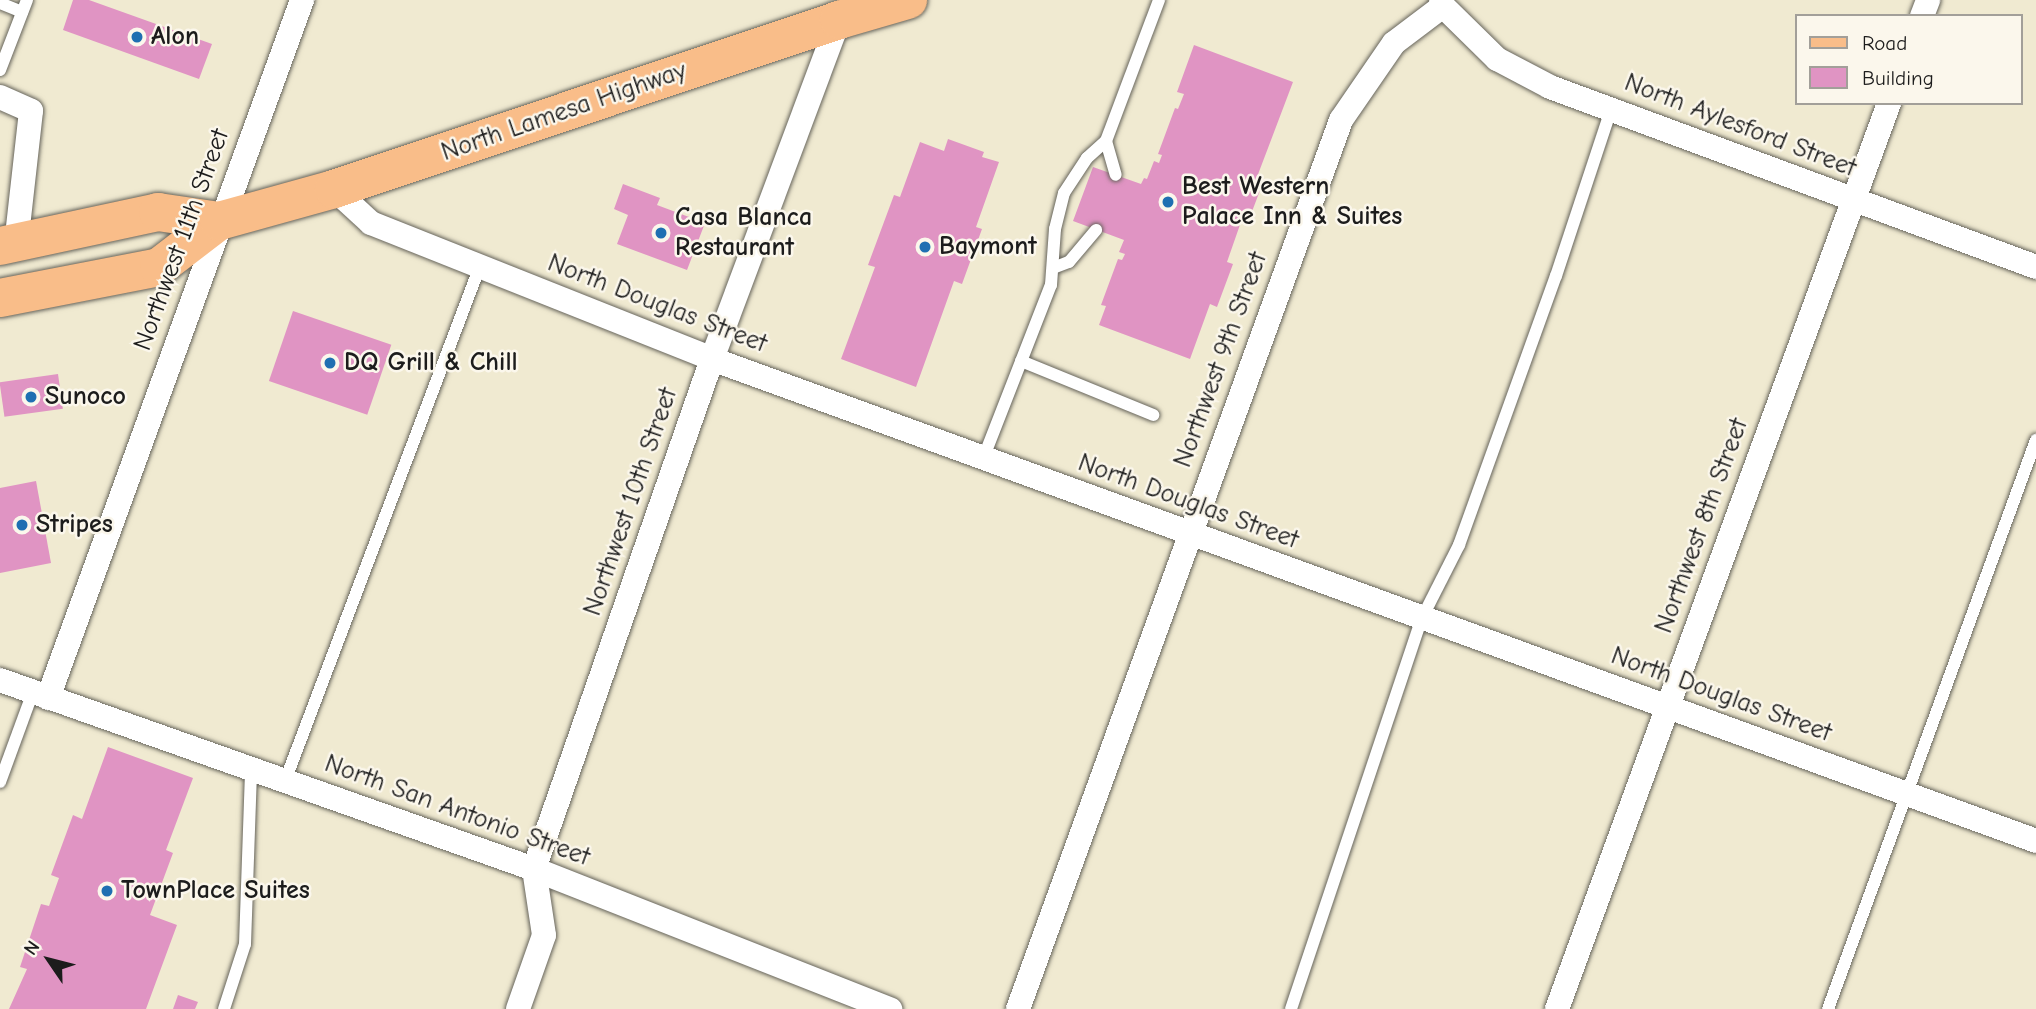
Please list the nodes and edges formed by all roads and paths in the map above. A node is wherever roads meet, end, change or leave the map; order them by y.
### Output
1 (302, 0) edge
2 (908, 0) edge
3 (1159, 0) edge
4 (0, 3) edge
5 (1442, 3) edge
6 (24, 6) edge
7 (839, 20) junction
8 (0, 70) edge
9 (0, 97) edge
10 (1888, 105) edge
11 (1611, 110) junction
12 (1106, 141) junction
13 (1116, 175) dead end
14 (334, 189) junction
15 (1851, 200) junction
16 (219, 222) junction
17 (1096, 230) dead end
18 (8, 245) edge
19 (480, 266) junction
20 (2036, 267) edge
21 (1053, 268) junction
22 (0, 298) edge
23 (712, 359) junction
24 (1021, 361) junction
25 (1153, 415) dead end
26 (2036, 440) edge
27 (983, 459) junction
28 (1189, 534) junction
29 (1422, 618) junction
30 (0, 680) edge
31 (41, 695) junction
32 (1668, 707) junction
33 (251, 769) junction
34 (285, 781) junction
35 (0, 782) edge
36 (1907, 794) junction
37 (2036, 841) edge
38 (534, 869) junction
39 (224, 1009) edge
40 (518, 1009) edge
41 (890, 1009) edge
42 (1018, 1009) edge
43 (1291, 1009) edge
44 (1557, 1009) edge
45 (1828, 1009) edge

1 - 16 street, Northwest 11th Street
2 - 7 main road, North Lamesa Highway
3 - 12 lane
4 - 6 lane
5 - 11 street, North Aylesford Street
5 - 28 street, Northwest 9th Street
6 - 8 lane
7 - 14 main road, North Lamesa Highway
7 - 23 street, Northwest 10th Street
9 - 18 street
10 - 15 street, Northwest 8th Street
11 - 15 street, North Aylesford Street
11 - 29 lane
12 - 13 lane
12 - 21 lane
14 - 16 main road, North Lamesa Highway
14 - 19 street, North Douglas Street
15 - 20 street, North Aylesford Street
15 - 32 street, Northwest 8th Street
16 - 18 main road, North Lamesa Highway
16 - 22 main road, North Lamesa Highway
16 - 31 street, Northwest 11th Street
17 - 21 lane
19 - 23 street, North Douglas Street
19 - 34 lane
21 - 24 lane
23 - 27 street, North Douglas Street
23 - 38 street, Northwest 10th Street
24 - 25 lane
24 - 27 lane
26 - 36 lane
27 - 28 street, North Douglas Street
28 - 29 street, North Douglas Street
28 - 42 street, Northwest 9th Street
29 - 32 street, North Douglas Street
29 - 43 lane
30 - 31 street, North San Antonio Street
31 - 33 street, North San Antonio Street
31 - 35 lane
32 - 36 street, North Douglas Street
32 - 44 street, Northwest 8th Street
33 - 34 street, North San Antonio Street
33 - 39 lane
34 - 38 street, North San Antonio Street
36 - 37 street, North Douglas Street
36 - 45 lane
38 - 40 street, Northwest 10th Street
38 - 41 street, North San Antonio Street

